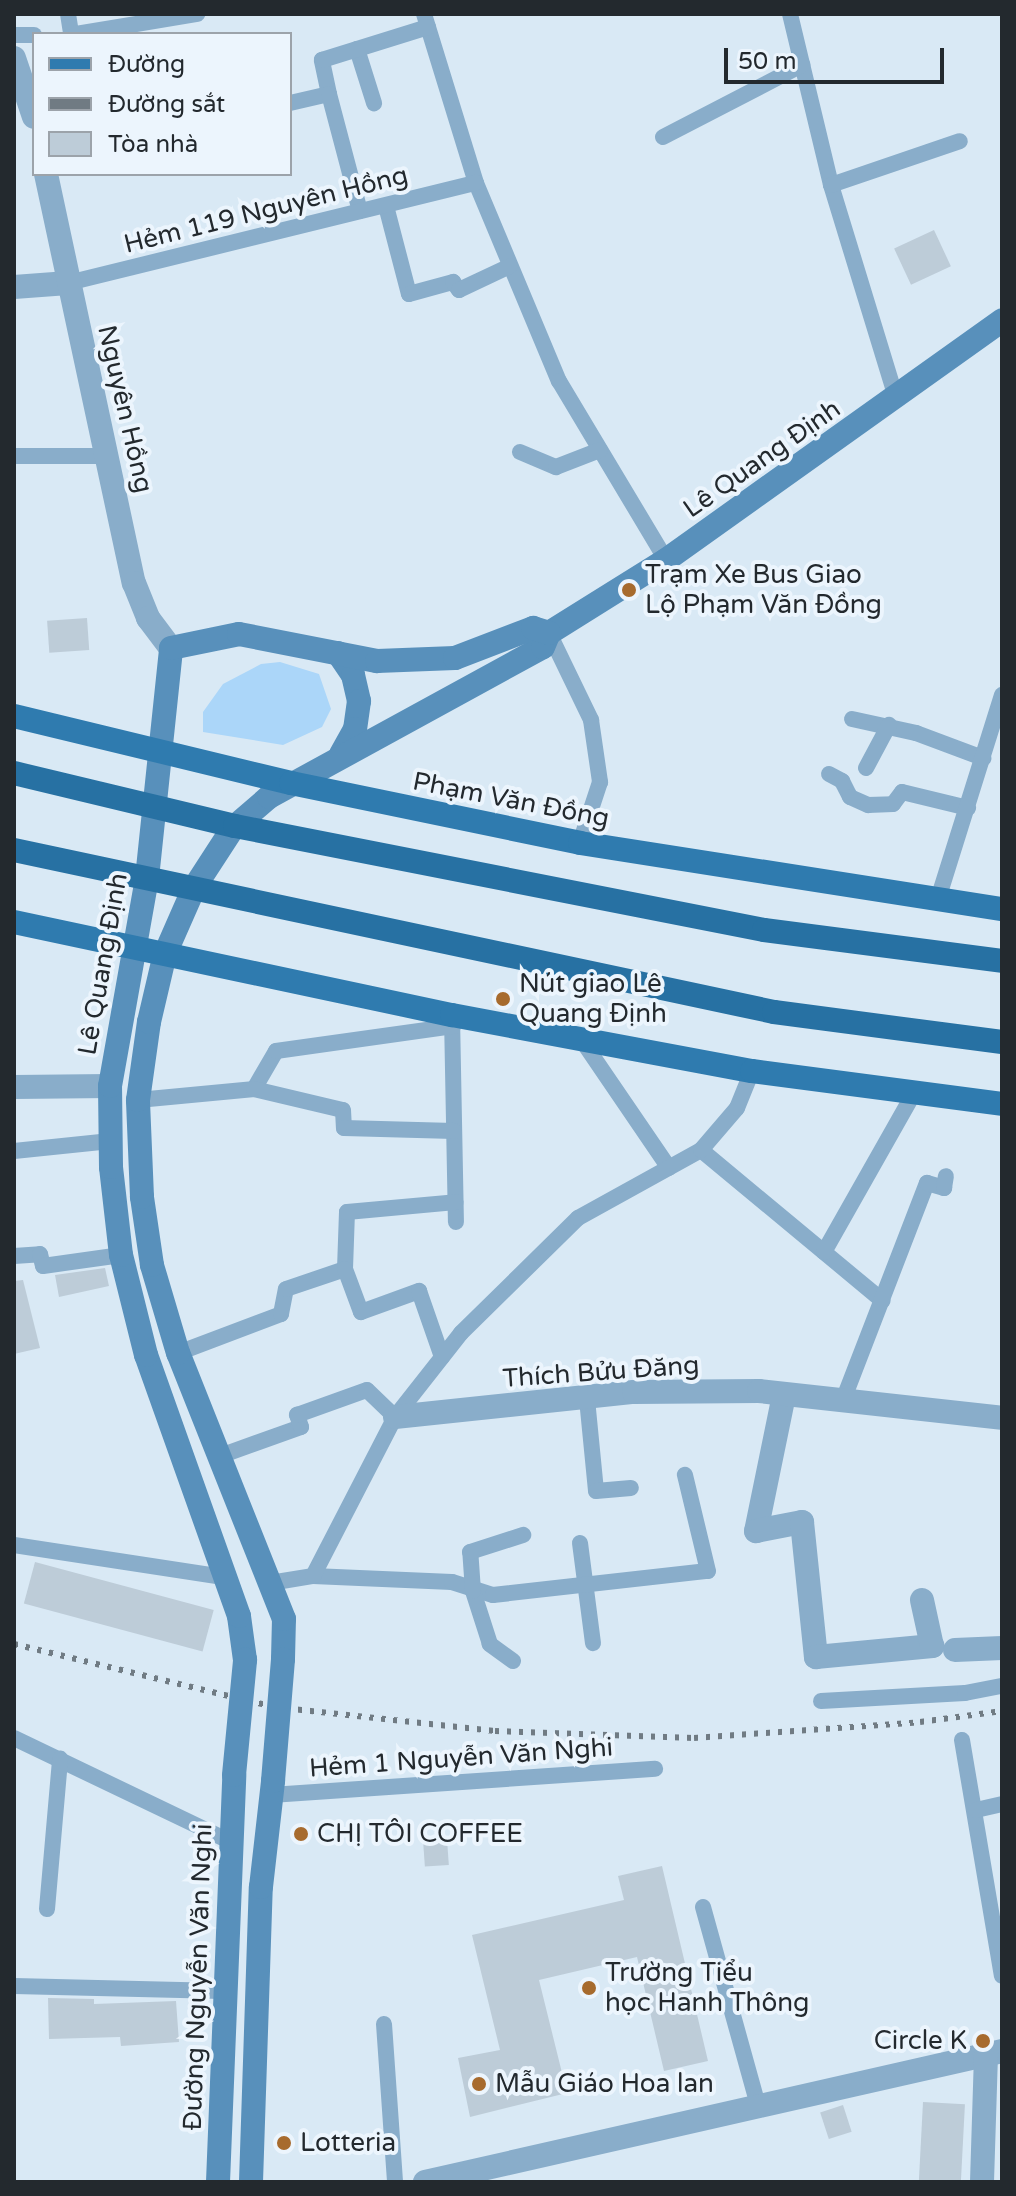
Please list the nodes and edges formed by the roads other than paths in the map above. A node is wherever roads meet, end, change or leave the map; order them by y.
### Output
1 (197, 14) edge
2 (790, 14) edge
3 (426, 21) edge
4 (85, 32) edge
5 (357, 49) junction
6 (14, 58) edge
7 (802, 65) junction
8 (329, 94) junction
9 (292, 103) edge
10 (374, 103) dead end
11 (32, 111) edge
12 (663, 137) dead end
13 (960, 141) dead end
14 (46, 176) edge
15 (476, 183) junction
16 (831, 185) junction
17 (386, 206) junction
18 (360, 211) junction
19 (510, 266) junction
20 (68, 283) junction
21 (14, 287) edge
22 (1002, 320) edge
23 (896, 398) junction
24 (600, 450) junction
25 (520, 452) dead end
26 (14, 456) edge
27 (108, 456) junction
28 (666, 560) junction
29 (549, 633) junction
30 (171, 648) junction
31 (338, 653) junction
32 (1002, 695) edge
33 (14, 716) edge
34 (852, 719) dead end
35 (889, 725) junction
36 (160, 751) junction
37 (341, 754) junction
38 (983, 758) junction
39 (866, 768) dead end
40 (14, 773) edge
41 (829, 774) dead end
42 (291, 783) junction
43 (154, 807) junction
44 (968, 808) junction
45 (235, 826) junction
46 (580, 843) junction
47 (14, 850) edge
48 (147, 878) junction
49 (194, 888) junction
50 (938, 899) junction
51 (1002, 909) edge
52 (14, 922) edge
53 (135, 948) junction
54 (165, 954) junction
55 (1002, 961) edge
56 (452, 1021) junction
57 (581, 1039) junction
58 (1002, 1042) edge
59 (752, 1071) junction
60 (110, 1086) junction
61 (14, 1087) edge
62 (254, 1089) junction
63 (914, 1093) junction
64 (138, 1100) junction
65 (1002, 1104) edge
66 (454, 1131) junction
67 (110, 1141) junction
68 (701, 1150) junction
69 (14, 1151) edge
70 (669, 1168) junction
71 (946, 1176) dead end
72 (456, 1202) junction
73 (456, 1222) dead end
74 (824, 1252) junction
75 (121, 1255) junction
76 (14, 1256) edge
77 (345, 1269) junction
78 (883, 1301) junction
79 (178, 1353) junction
80 (442, 1357) junction
81 (784, 1395) junction
82 (587, 1399) junction
83 (842, 1403) junction
84 (395, 1417) junction
85 (1002, 1418) edge
86 (220, 1456) junction
87 (685, 1475) dead end
88 (631, 1488) dead end
89 (523, 1535) dead end
90 (580, 1543) dead end
91 (14, 1545) edge
92 (313, 1576) junction
93 (222, 1577) junction
94 (270, 1583) junction
95 (586, 1583) junction
96 (473, 1591) junction
97 (922, 1600) dead end
98 (593, 1643) dead end
99 (1002, 1648) edge
100 (955, 1650) dead end
101 (245, 1660) joint
102 (513, 1661) dead end
103 (1002, 1686) edge
104 (821, 1701) dead end
105 (14, 1738) edge
106 (962, 1740) dead end
107 (60, 1759) junction
108 (655, 1769) dead end
109 (272, 1788) junction
110 (1002, 1804) edge
111 (976, 1810) junction
112 (231, 1842) junction
113 (703, 1907) dead end
114 (47, 1909) dead end
115 (1002, 1976) edge
116 (14, 1986) edge
117 (222, 1991) junction
118 (384, 2024) dead end
119 (994, 2051) edge
120 (758, 2105) junction
121 (218, 2182) edge
122 (251, 2182) edge
123 (395, 2182) edge
124 (425, 2182) edge
125 (982, 2182) edge

1 - 4 lane
2 - 7 lane
3 - 5 lane
3 - 15 lane
5 - 8 lane
5 - 10 lane
6 - 11 street
7 - 12 lane
7 - 16 lane
8 - 9 lane
8 - 18 lane
13 - 16 lane
14 - 20 street, Nguyên Hồng
15 - 17 lane, Hẻm 119 Nguyên Hồng
15 - 19 lane
16 - 23 lane
17 - 18 lane, Hẻm 119 Nguyên Hồng
17 - 19 lane
18 - 20 lane, Hẻm 119 Nguyên Hồng
19 - 24 lane
20 - 21 street
20 - 27 street, Nguyên Hồng
22 - 23 main road, Lê Quang Định
23 - 28 main road, Lê Quang Định
24 - 25 lane
24 - 28 lane
26 - 27 lane
27 - 30 street, Nguyên Hồng
28 - 29 main road, Lê Quang Định
29 - 31 main road, Lê Quang Định
29 - 37 main road, Lê Quang Định
29 - 46 lane
30 - 31 main road, Lê Quang Định
30 - 36 main road, Lê Quang Định
31 - 37 main road
32 - 38 lane
33 - 36 main road, Phạm Văn Đồng
34 - 35 lane
35 - 38 lane
35 - 39 lane
36 - 42 main road, Phạm Văn Đồng
36 - 43 main road, Lê Quang Định
37 - 42 main road, Lê Quang Định
38 - 44 lane
40 - 43 highway
41 - 44 lane
42 - 45 main road, Lê Quang Định
42 - 46 main road, Phạm Văn Đồng
43 - 45 highway
43 - 48 main road, Lê Quang Định
44 - 50 lane
45 - 49 main road, Lê Quang Định
45 - 55 highway
46 - 50 main road, Phạm Văn Đồng
47 - 48 highway
48 - 49 highway
48 - 53 main road, Lê Quang Định
49 - 54 main road, Lê Quang Định
49 - 58 highway
50 - 51 main road, Phạm Văn Đồng
52 - 53 main road
53 - 54 main road
53 - 60 main road, Lê Quang Định
54 - 56 main road
54 - 64 main road, Lê Quang Định
56 - 57 main road
56 - 62 lane
56 - 66 lane
57 - 59 main road
57 - 70 lane
59 - 63 main road
59 - 68 lane
60 - 61 street
60 - 67 main road, Lê Quang Định
62 - 64 lane
62 - 66 lane
63 - 65 main road
63 - 74 lane
64 - 79 main road, Lê Quang Định
66 - 72 lane
67 - 69 lane
67 - 75 main road, Lê Quang Định
68 - 70 lane
68 - 74 lane
70 - 80 lane
71 - 78 lane
72 - 73 lane
72 - 77 lane
74 - 78 lane
75 - 76 lane
75 - 93 main road, Lê Quang Định
77 - 79 lane
77 - 80 lane
78 - 83 lane
79 - 86 main road, Lê Quang Định
80 - 84 lane
81 - 82 street, Thích Bửu Đăng
81 - 83 street, Thích Bửu Đăng
81 - 97 street
82 - 84 street, Thích Bửu Đăng
82 - 88 lane
83 - 85 street, Thích Bửu Đăng
84 - 86 lane
84 - 92 lane
86 - 94 main road, Lê Quang Định
87 - 95 lane
89 - 96 lane
90 - 95 lane
91 - 93 lane
92 - 94 lane
92 - 96 lane
93 - 101 main road, Lê Quang Định
94 - 109 main road, Lê Quang Định, bridge
95 - 96 lane
95 - 98 lane
96 - 102 lane
99 - 100 street
101 - 112 main road, Đường Nguyễn Văn Nghi, bridge
103 - 104 lane
105 - 107 lane
106 - 111 lane
107 - 112 lane
107 - 114 lane
108 - 109 lane, Hẻm 1 Nguyễn Văn Nghi
109 - 122 main road
110 - 111 lane
111 - 115 lane
112 - 117 main road, Đường Nguyễn Văn Nghi
113 - 120 lane
116 - 117 lane
117 - 121 main road, Đường Nguyễn Văn Nghi
118 - 123 lane
119 - 120 street
119 - 125 street
120 - 124 street

